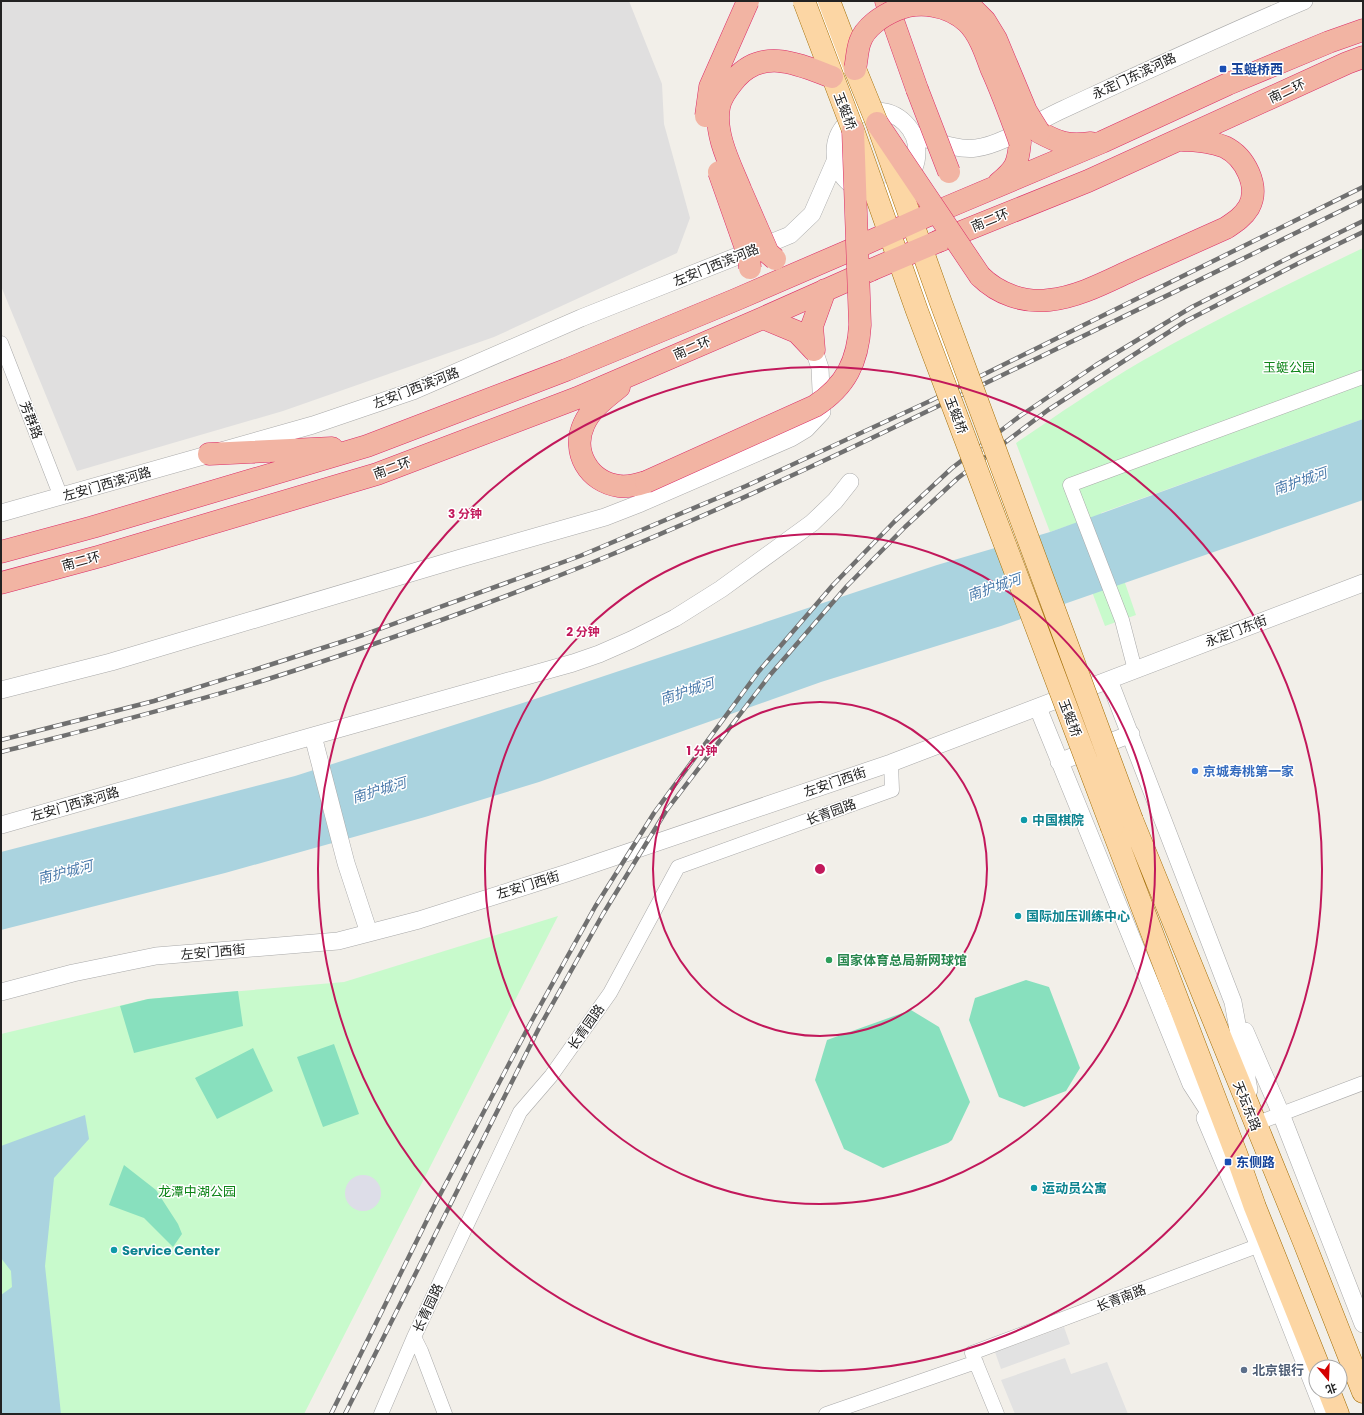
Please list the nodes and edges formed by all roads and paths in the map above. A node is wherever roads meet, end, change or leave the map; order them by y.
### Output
1 (748, 1) edge
2 (804, 1) edge
3 (818, 1) edge
4 (829, 1) edge
5 (886, 1) edge
6 (965, 1) edge
7 (1304, 1) edge
8 (1363, 30) edge
9 (1363, 57) edge
10 (855, 69) junction
11 (832, 77) junction
12 (855, 104) junction
13 (874, 117) junction
14 (851, 126) junction
15 (914, 135) junction
16 (1179, 140) junction
17 (1102, 142) junction
18 (836, 159) junction
19 (949, 172) junction
20 (899, 186) junction
21 (983, 191) junction
22 (876, 193) junction
23 (892, 204) junction
24 (949, 206) junction
25 (806, 269) junction
26 (825, 290) junction
27 (735, 300) junction
28 (763, 318) junction
29 (1, 343) edge
30 (814, 350) junction
31 (637, 372) junction
32 (1363, 377) edge
33 (367, 446) junction
34 (209, 454) junction
35 (850, 482) dead end
36 (61, 497) junction
37 (1, 513) edge
38 (1, 552) edge
39 (1, 583) edge
40 (1363, 583) edge
41 (1135, 670) junction
42 (1110, 680) junction
43 (1, 690) edge
44 (1073, 694) junction
45 (1038, 708) junction
46 (1131, 734) junction
47 (313, 736) junction
48 (1059, 762) junction
49 (891, 763) junction
50 (1132, 820) joint
51 (1, 825) edge
52 (1112, 828) joint
53 (369, 933) junction
54 (1, 992) edge
55 (1233, 1002) junction
56 (1363, 1083) edge
57 (1191, 1084) junction
58 (1281, 1114) junction
59 (1255, 1124) junction
60 (1237, 1156) junction
61 (1264, 1244) junction
62 (1363, 1324) edge
63 (414, 1338) junction
64 (974, 1358) junction
65 (1315, 1359) edge
66 (1363, 1392) edge
67 (1332, 1399) edge
68 (380, 1414) edge
69 (445, 1414) edge
70 (826, 1414) edge
71 (996, 1414) edge
72 (1325, 1414) edge
73 (1338, 1414) edge

1 - 27 highway, bridge
2 - 11 main road, 玉蜓桥, bridge
3 - 12 street
4 - 10 main road, 玉蜓桥
5 - 19 highway, bridge
6 - 17 highway, bridge
7 - 15 street, 永定门东滨河路
8 - 17 highway
9 - 16 highway, 南二环
10 - 13 main road, 玉蜓桥, bridge
10 - 21 highway, bridge
11 - 14 main road, 玉蜓桥, bridge
11 - 25 highway, bridge
12 - 13 street
12 - 14 street
13 - 14 street
13 - 15 street
13 - 16 highway, bridge
13 - 50 main road, 玉蜓桥, bridge
14 - 18 street
14 - 31 highway, bridge
14 - 52 main road, 玉蜓桥, bridge
15 - 20 street
16 - 26 highway, 南二环, bridge
17 - 21 highway
18 - 22 street
18 - 34 street, 左安门西滨河路
19 - 21 highway
19 - 24 highway
20 - 22 street
20 - 23 street
21 - 24 highway
22 - 23 street
23 - 44 street
24 - 25 highway, bridge
25 - 27 highway
26 - 28 highway, 南二环
26 - 30 highway
27 - 33 highway
28 - 30 highway
28 - 31 highway, 南二环
29 - 36 street, 芳群路
30 - 43 street
31 - 39 highway, 南二环
32 - 41 street
33 - 34 highway
33 - 38 highway
34 - 36 street, 左安门西滨河路
35 - 47 street, 左安门西滨河路
36 - 37 street, 左安门西滨河路
40 - 41 street, 永定门东街
41 - 42 street, 永定门东街
42 - 44 street, 永定门东街
42 - 46 street
44 - 45 street, 左安门西街
45 - 48 street
45 - 49 street, 左安门西街
46 - 48 street
46 - 55 street
47 - 51 street, 左安门西滨河路
47 - 53 street
48 - 57 street
49 - 53 street, 左安门西街
49 - 63 street, 长青园路
50 - 59 main road, 天坛东路
52 - 60 main road, 天坛东路
53 - 54 street, 左安门西街
55 - 58 street
55 - 59 street
56 - 58 street
57 - 60 street
57 - 61 street
58 - 59 street
58 - 62 street
59 - 66 main road, 天坛东路
60 - 61 main road, 天坛东路
61 - 64 street, 长青南路
61 - 65 main road, 天坛东路
61 - 72 street
63 - 68 street, 长青园路
63 - 69 street
64 - 70 street, 长青南路
64 - 71 street
67 - 73 main road

